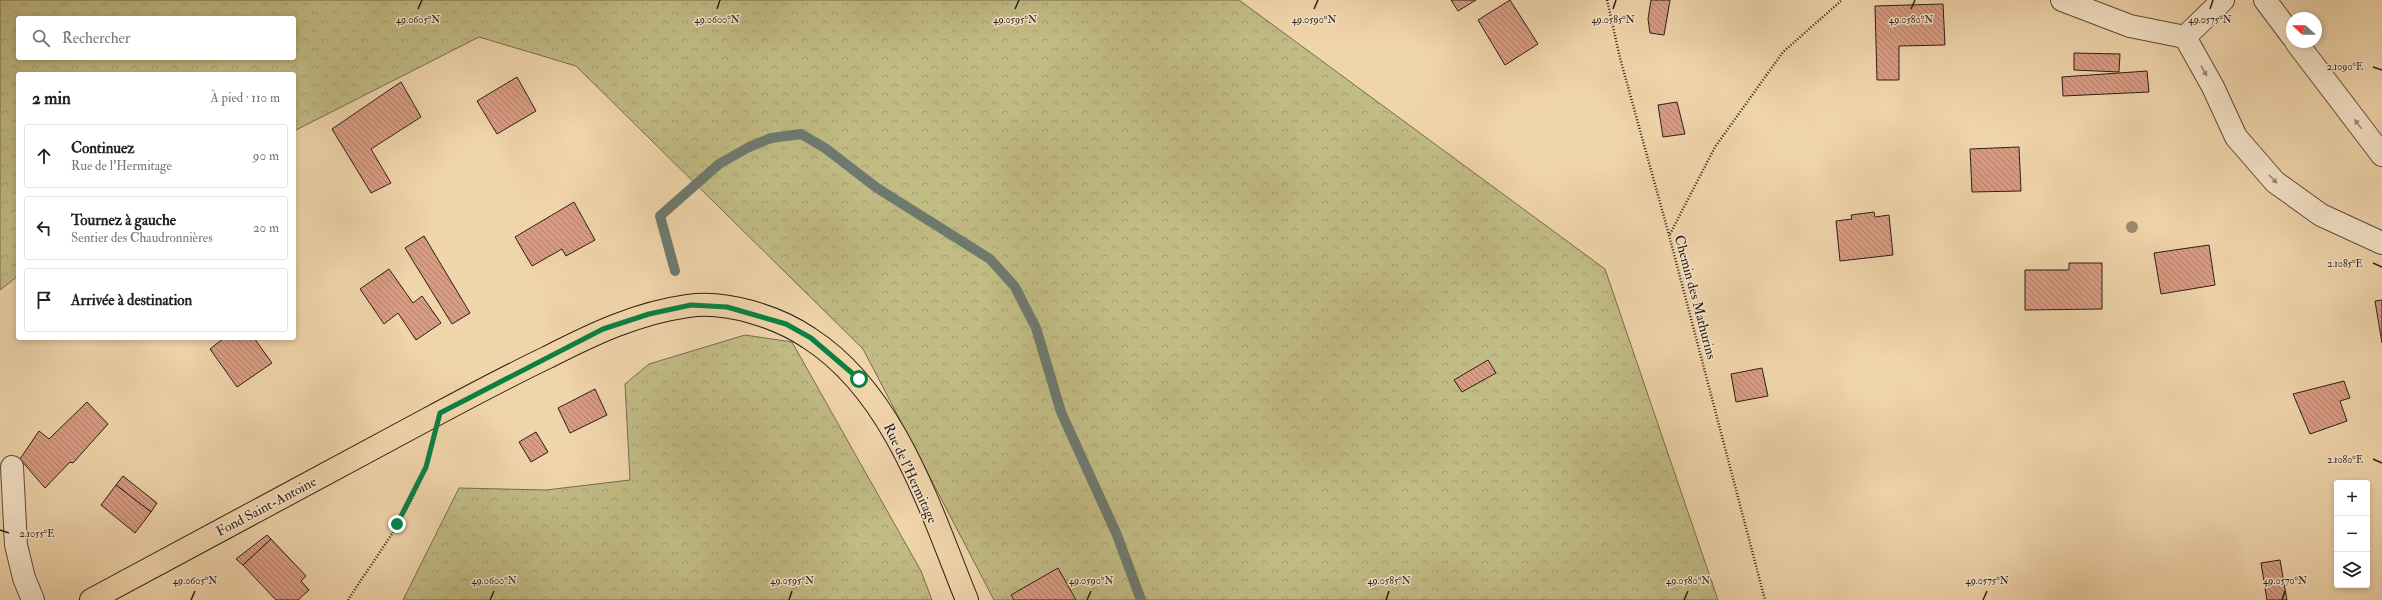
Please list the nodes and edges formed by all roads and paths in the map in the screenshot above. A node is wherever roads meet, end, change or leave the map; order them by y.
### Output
1 (1607, 0) edge
2 (1842, 0) edge
3 (2062, 0) edge
4 (2223, 0) edge
5 (2265, 0) edge
6 (2286, 28) edge
7 (2185, 37) junction
8 (2301, 48) edge
9 (2382, 155) edge
10 (1669, 235) junction
11 (2382, 243) edge
12 (440, 413) junction
13 (12, 467) dead end
14 (33, 600) edge
15 (91, 600) edge
16 (348, 600) edge
17 (967, 600) edge
18 (1765, 600) edge

1 - 10 path, Chemin des Mathurins
2 - 10 path
3 - 7 street
4 - 7 street
5 - 6 street
7 -> 11 street
9 -> 8 street
10 - 18 path, Chemin des Mathurins
12 - 15 main road, Fond Saint-Antoine
12 - 16 path
12 - 17 main road, Rue de l'Hermitage
13 - 14 street

